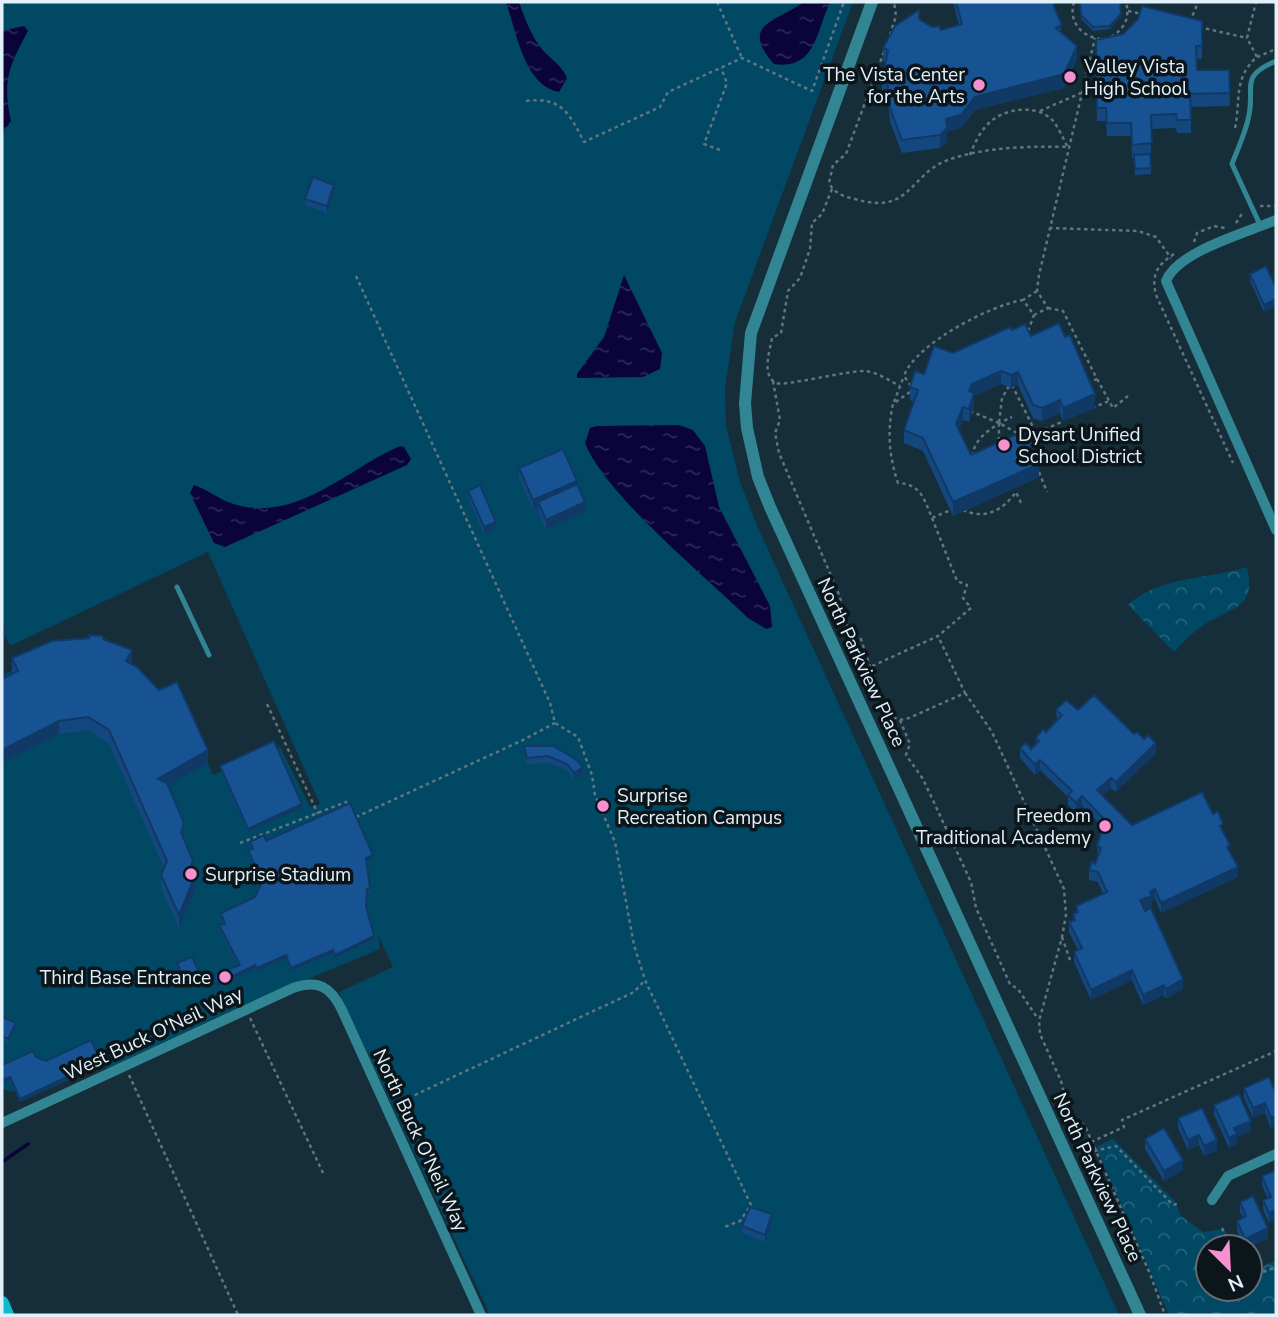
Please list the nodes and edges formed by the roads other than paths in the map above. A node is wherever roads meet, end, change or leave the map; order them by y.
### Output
1 (872, 2) edge
2 (1276, 61) edge
3 (1276, 220) edge
4 (1261, 227) junction
5 (1276, 530) edge
6 (177, 587) dead end
7 (209, 655) dead end
8 (321, 985) joint
9 (2, 1124) edge
10 (1276, 1154) edge
11 (1212, 1200) dead end
12 (2, 1303) edge
13 (7, 1315) edge
14 (481, 1315) edge
15 (1140, 1315) edge

1 - 15 street, North Parkview Place
2 - 4 lane
3 - 4 street
4 - 5 street
6 - 7 lane
8 - 9 street, West Buck O'Neil Way
8 - 14 street, North Buck O'Neil Way
10 - 11 street
12 - 13 main road

